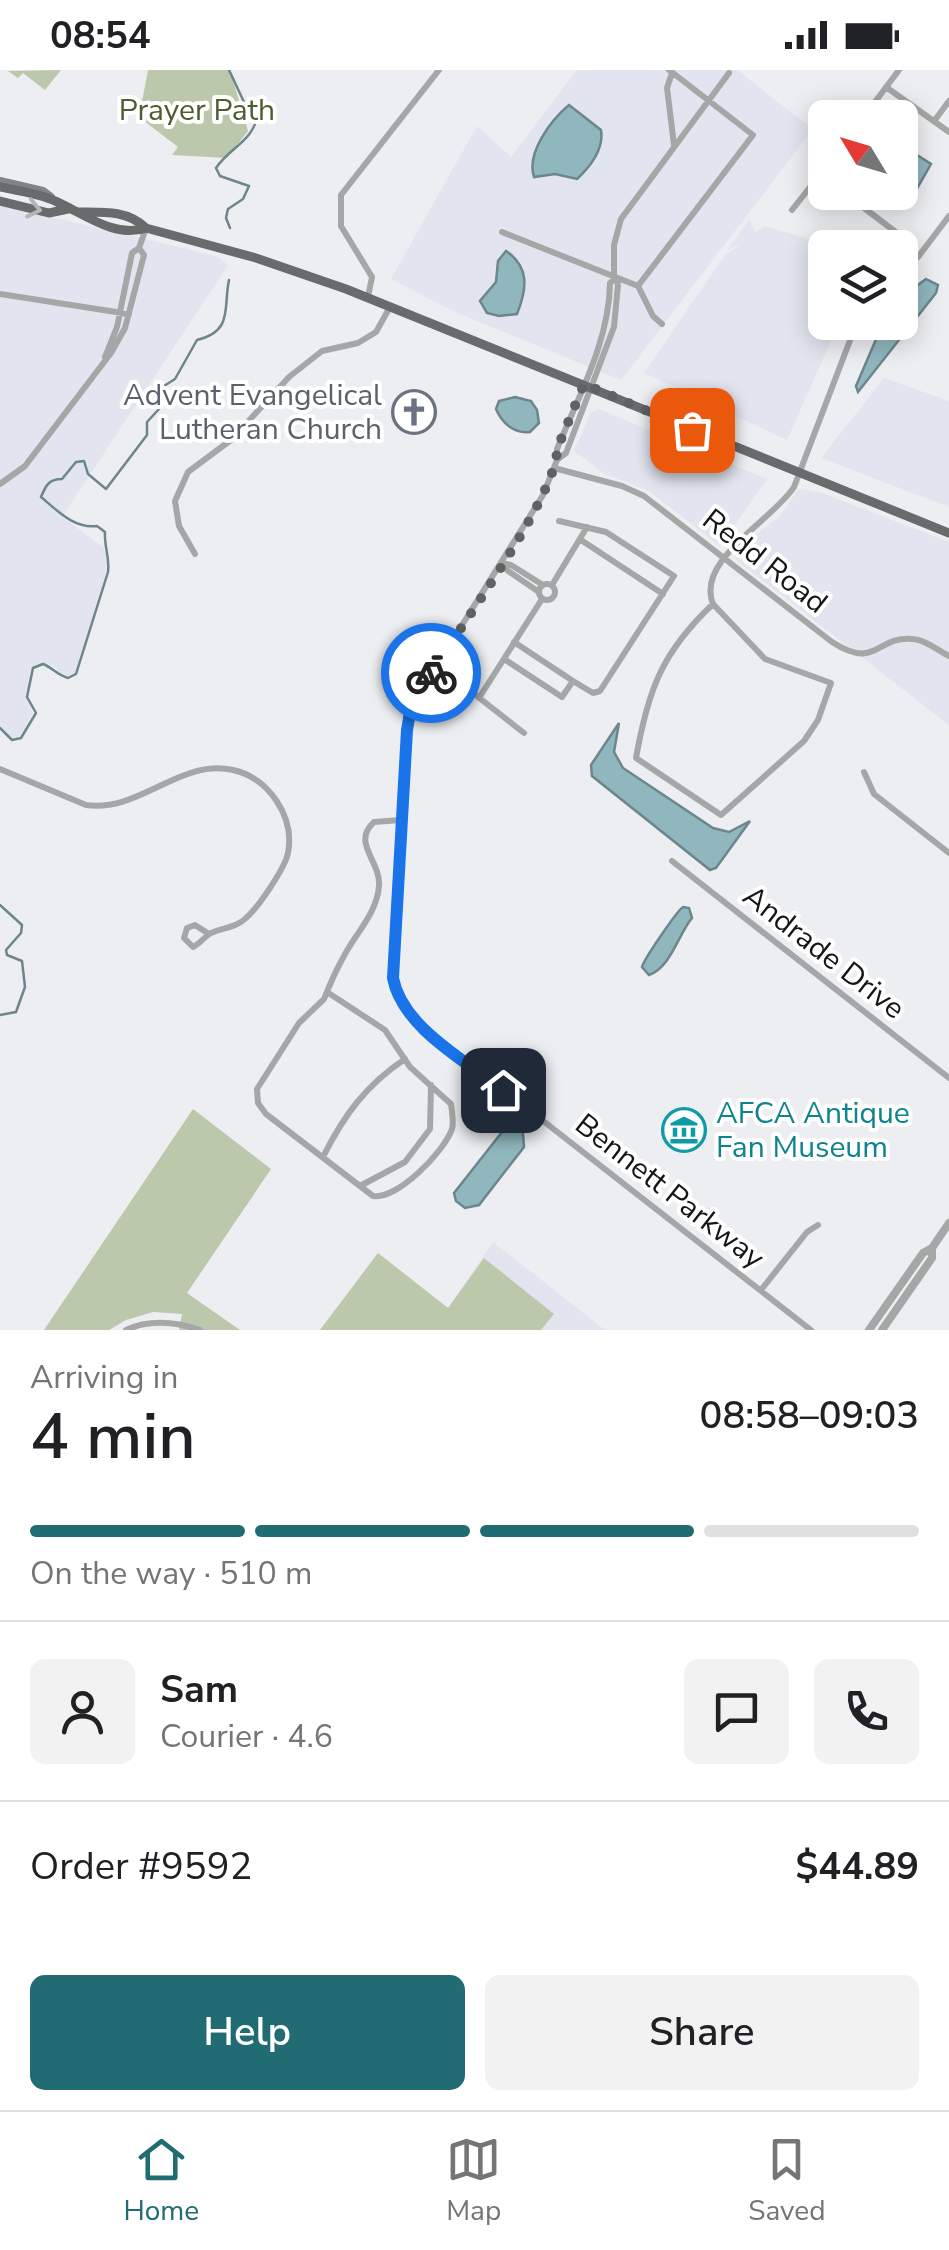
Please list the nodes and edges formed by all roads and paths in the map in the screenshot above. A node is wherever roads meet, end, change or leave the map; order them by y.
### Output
1 (439, 70) edge
2 (899, 70) edge
3 (670, 72) edge
4 (729, 73) dead end
5 (886, 88) junction
6 (708, 100) junction
7 (877, 100) edge
8 (949, 101) edge
9 (934, 120) junction
10 (949, 132) edge
11 (674, 145) junction
12 (0, 184) edge
13 (808, 191) edge
14 (0, 201) edge
15 (73, 210) junction
16 (792, 210) dead end
17 (867, 210) edge
18 (949, 216) edge
19 (146, 228) junction
20 (893, 230) edge
21 (502, 232) dead end
22 (139, 248) junction
23 (918, 257) edge
24 (614, 277) junction
25 (638, 286) junction
26 (0, 294) edge
27 (368, 297) junction
28 (390, 306) junction
29 (120, 312) junction
30 (129, 314) junction
31 (662, 324) dead end
32 (850, 340) edge
33 (102, 362) junction
34 (588, 386) junction
35 (556, 464) junction
36 (800, 474) junction
37 (0, 482) edge
38 (559, 521) dead end
39 (587, 528) junction
40 (949, 532) edge
41 (581, 540) junction
42 (194, 554) dead end
43 (724, 558) junction
44 (502, 563) junction
45 (544, 590) junction
46 (663, 594) junction
47 (713, 604) junction
48 (514, 642) junction
49 (949, 656) edge
50 (504, 660) junction
51 (436, 664) junction
52 (573, 681) junction
53 (479, 698) junction
54 (524, 733) dead end
55 (0, 769) edge
56 (864, 772) dead end
57 (401, 820) junction
58 (949, 853) edge
59 (672, 862) dead end
60 (209, 934) dead end
61 (327, 992) junction
62 (405, 1058) junction
63 (949, 1078) edge
64 (431, 1085) junction
65 (324, 1157) junction
66 (360, 1186) junction
67 (818, 1224) dead end
68 (949, 1224) edge
69 (932, 1248) junction
70 (760, 1290) junction
71 (126, 1330) edge
72 (200, 1330) edge
73 (811, 1330) edge
74 (869, 1330) edge
75 (882, 1330) edge

1 - 27 street
2 - 5 street
3 - 6 street
3 - 11 street
4 - 6 street, Bennett Parkway
5 - 7 street
5 - 9 street
6 - 11 street, Bennett Parkway
6 - 25 street
8 - 9 street
9 - 10 street
11 - 24 street, Bennett Parkway
12 - 15 main road
13 - 16 street
14 -> 15 main road
15 - 19 main road
17 - 20 street
18 - 23 street
19 - 22 street
19 - 27 main road
21 - 24 street
22 - 29 street
22 - 30 street
24 - 25 street
24 - 34 street, Bennett Parkway
25 - 31 street
26 - 29 street
27 - 28 main road
28 - 34 main road
28 - 42 street
29 - 30 street
29 - 33 street
30 - 33 street
32 - 36 street
33 - 37 street
34 - 35 street, Bennett Parkway
34 - 36 main road
35 - 43 street, Redd Road
35 - 44 street, Bennett Parkway
36 - 40 main road
36 - 43 street
38 - 39 street
39 - 41 street
39 - 46 street
41 - 45 street
41 - 46 street
43 - 47 street
43 - 49 street, Redd Road
44 - 45 street
44 - 51 street, Bennett Parkway
45 - 48 street
46 - 52 street
47 - 47 street
48 - 50 street
48 - 52 street
50 - 52 street
50 - 53 street
51 - 53 street
51 - 57 street, Bennett Parkway
53 - 54 street
55 - 60 street
56 - 58 street
57 - 61 street
57 - 70 street, Bennett Parkway
59 - 63 street, Andrade Drive
61 - 62 street
61 - 65 street
62 - 64 street
62 - 65 street
64 - 66 street
64 - 66 street
65 - 66 street
67 - 70 street
68 - 69 street
69 - 74 street
69 - 75 street
70 - 73 street, Bennett Parkway
71 - 72 street

